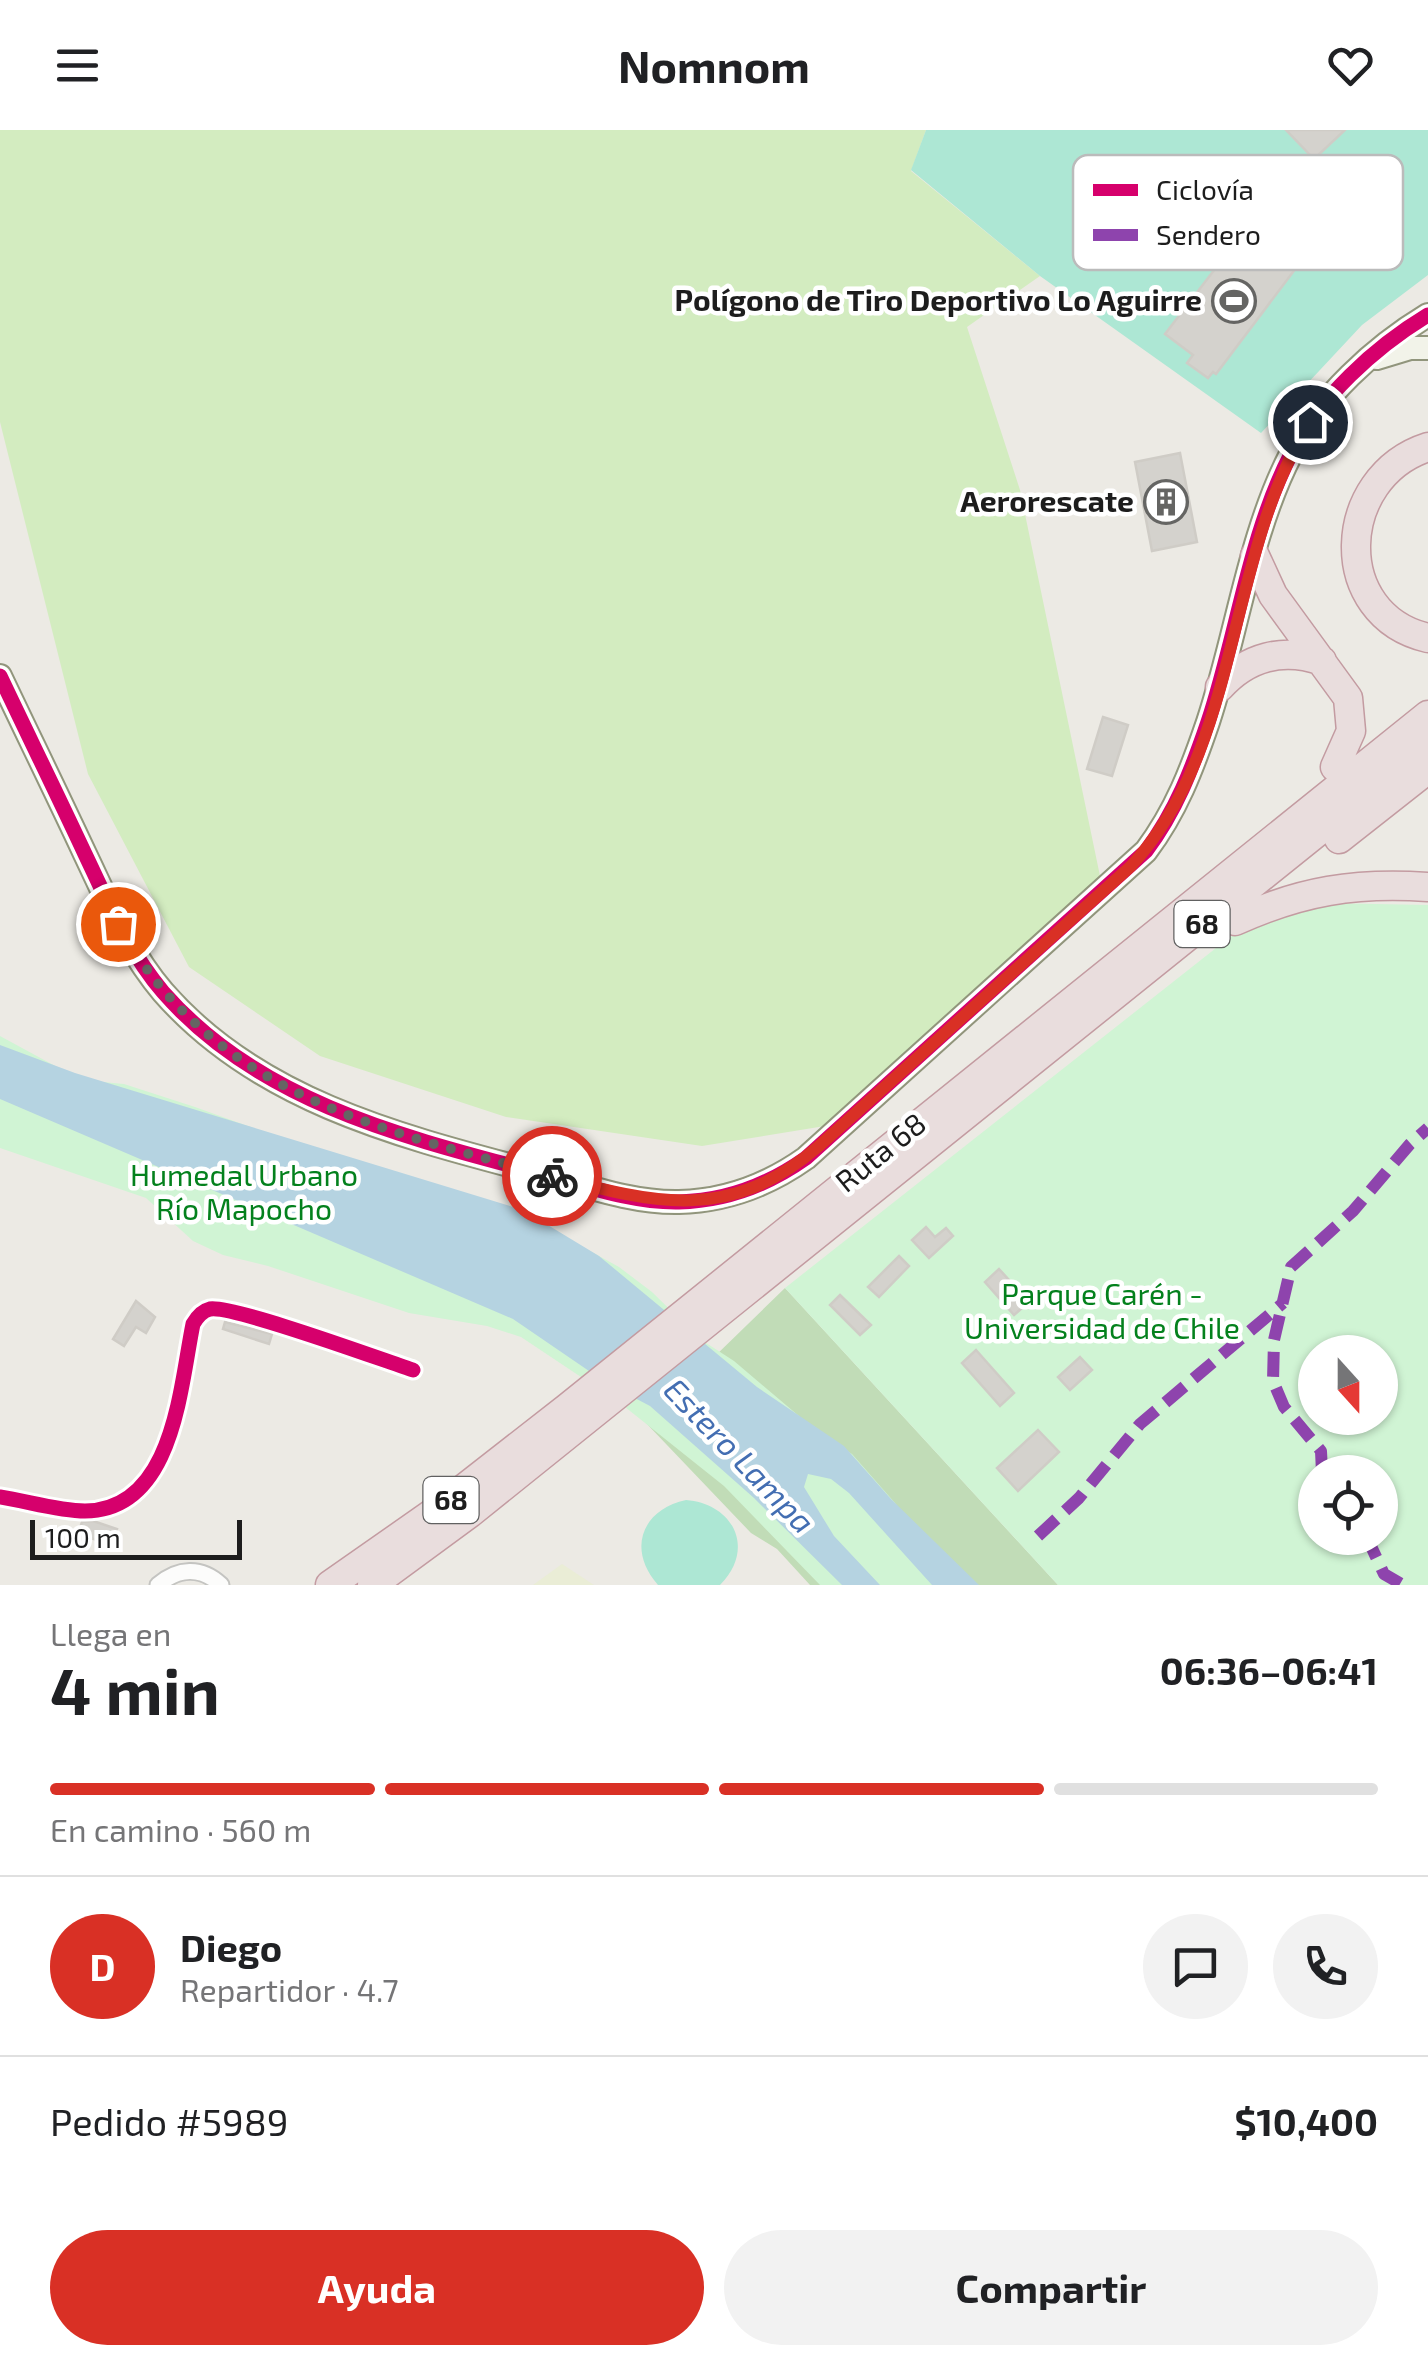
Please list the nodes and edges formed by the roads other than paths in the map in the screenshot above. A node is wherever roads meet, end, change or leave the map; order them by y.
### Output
1 (1426, 319) edge
2 (1428, 348) edge
3 (1365, 365) junction
4 (1428, 447) edge
5 (1255, 556) junction
6 (1428, 638) edge
7 (1322, 660) junction
8 (0, 676) edge
9 (1220, 687) junction
10 (1428, 693) edge
11 (1428, 715) edge
12 (1428, 744) edge
13 (1335, 766) junction
14 (1428, 769) edge
15 (1428, 887) edge
16 (1234, 921) junction
17 (1084, 989) junction
18 (976, 1104) junction
19 (693, 1320) junction
20 (412, 1370) dead end
21 (574, 1416) junction
22 (0, 1496) edge
23 (158, 1585) edge
24 (220, 1585) edge
25 (330, 1585) edge
26 (372, 1585) edge

1 - 3 street
2 - 3 street
3 - 5 street
4 - 6 highway
5 - 7 highway
5 - 9 street
7 - 9 highway
7 - 13 highway
8 - 9 street
10 - 13 highway
11 - 17 highway, Ruta 68 / 68
12 - 18 highway, Ruta 68 / 68
13 - 17 highway
14 - 16 highway
15 - 16 highway
16 - 18 highway
17 - 19 highway, Ruta 68 / 68
18 - 19 highway, Ruta 68 / 68
19 - 21 highway, Ruta 68 / 68
20 - 22 street
21 - 25 highway, Ruta 68 / 68
21 - 26 highway, Ruta 68 / 68
23 - 24 street

